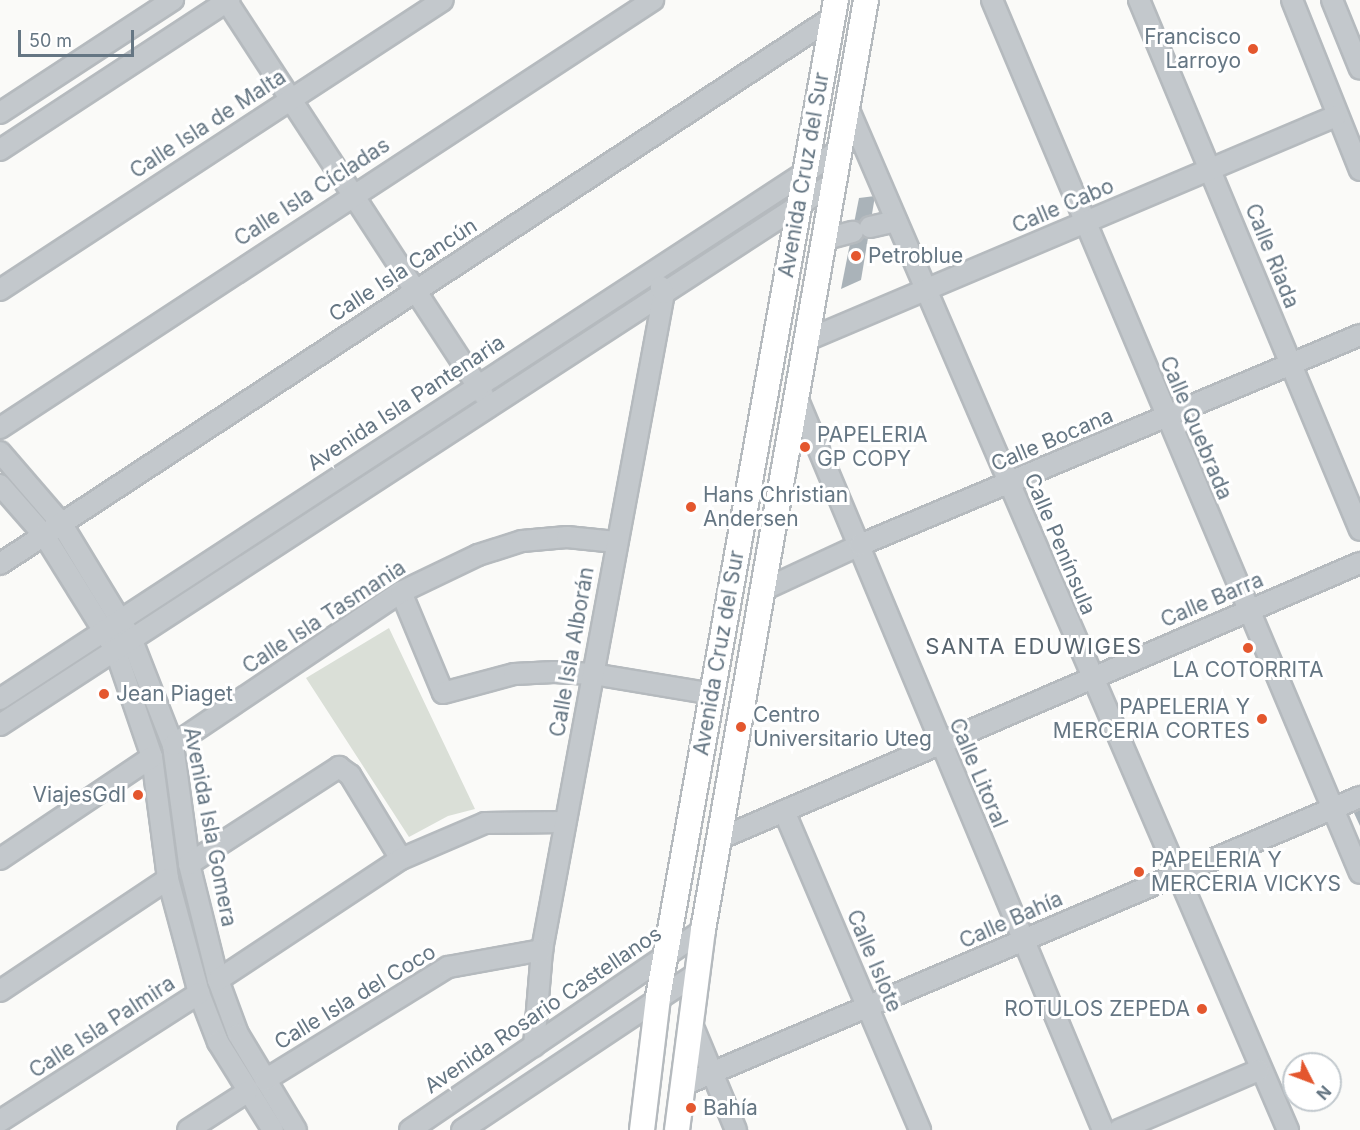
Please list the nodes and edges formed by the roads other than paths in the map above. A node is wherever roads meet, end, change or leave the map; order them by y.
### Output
1 (173, 0) edge
2 (442, 0) edge
3 (653, 0) edge
4 (866, 0) edge
5 (992, 0) edge
6 (1139, 0) edge
7 (1292, 0) edge
8 (1332, 0) edge
9 (227, 1) edge
10 (834, 8) edge
11 (1360, 69) edge
12 (291, 99) junction
13 (848, 108) junction
14 (0, 112) edge
15 (1336, 116) junction
16 (841, 149) junction
17 (0, 150) edge
18 (1211, 168) junction
19 (1360, 170) edge
20 (805, 172) junction
21 (836, 181) junction
22 (353, 193) junction
23 (799, 204) junction
24 (896, 221) junction
25 (1084, 224) junction
26 (826, 239) junction
27 (651, 271) junction
28 (925, 289) junction
29 (0, 290) edge
30 (416, 291) junction
31 (664, 293) junction
32 (1360, 335) edge
33 (807, 340) junction
34 (1290, 365) junction
35 (477, 384) junction
36 (798, 400) junction
37 (491, 406) junction
38 (1166, 417) junction
39 (0, 428) edge
40 (0, 452) edge
41 (1009, 484) junction
42 (0, 485) edge
43 (62, 523) junction
44 (1360, 531) edge
45 (44, 535) junction
46 (616, 542) junction
47 (860, 545) junction
48 (0, 564) edge
49 (1360, 564) edge
50 (763, 590) junction
51 (400, 592) junction
52 (1248, 611) junction
53 (113, 626) junction
54 (123, 643) junction
55 (593, 674) junction
56 (1092, 678) junction
57 (712, 694) junction
58 (0, 699) edge
59 (0, 724) edge
60 (939, 744) junction
61 (173, 745) junction
62 (152, 757) junction
63 (1360, 797) edge
64 (1331, 809) junction
65 (784, 811) junction
66 (182, 813) junction
67 (160, 819) junction
68 (565, 822) junction
69 (719, 839) junction
70 (0, 859) edge
71 (401, 859) junction
72 (189, 864) junction
73 (1175, 873) junction
74 (1360, 873) edge
75 (168, 879) junction
76 (703, 930) junction
77 (1023, 941) junction
78 (542, 950) junction
79 (665, 956) junction
80 (697, 973) junction
81 (218, 980) junction
82 (0, 991) edge
83 (199, 993) junction
84 (658, 997) junction
85 (868, 1008) junction
86 (690, 1020) junction
87 (238, 1034) junction
88 (219, 1042) junction
89 (534, 1046) junction
90 (1259, 1070) junction
91 (712, 1073) junction
92 (265, 1080) junction
93 (681, 1086) junction
94 (247, 1092) junction
95 (0, 1121) edge
96 (188, 1130) edge
97 (273, 1130) edge
98 (297, 1130) edge
99 (410, 1130) edge
100 (462, 1130) edge
101 (642, 1130) edge
102 (677, 1130) edge
103 (736, 1130) edge
104 (920, 1130) edge
105 (1103, 1130) edge
106 (1119, 1130) edge
107 (1288, 1130) edge

1 - 14 street
2 - 12 street, Calle Isla de Malta
3 - 22 street, Calle Isla Cícladas
4 - 13 main road, Avenida Cruz del Sur
5 - 25 street, Calle Quebrada
6 - 18 street, Calle Riada
7 - 15 street
8 - 11 street
9 - 12 street
9 - 17 street
10 - 20 main road, Avenida Cruz del Sur
10 - 30 street, Calle Isla Cancún
12 - 22 street
12 - 29 street, Calle Isla de Malta
13 - 16 main road, Avenida Cruz del Sur
13 - 24 street, Calle Península
15 - 18 street, Calle Cabo
15 - 19 street
16 - 20 street, Avenida Isla Pantenaria
16 - 21 main road, Avenida Cruz del Sur
18 - 25 street, Calle Cabo
18 - 34 street, Calle Riada
20 - 23 main road, Avenida Cruz del Sur
20 - 27 street, Avenida Isla Pantenaria
21 - 23 street
21 - 26 main road, Avenida Cruz del Sur
22 - 30 street
22 - 39 street, Calle Isla Cícladas
23 - 31 street
23 - 57 main road, Avenida Cruz del Sur
24 - 26 street
24 - 28 street, Calle Península
25 - 28 street, Calle Cabo
25 - 38 street, Calle Quebrada
26 - 33 main road, Avenida Cruz del Sur
27 - 31 street
27 - 35 street, Avenida Isla Pantenaria
28 - 33 street, Calle Cabo
28 - 41 street, Calle Península
30 - 35 street
30 - 43 street, Calle Isla Cancún
31 - 37 street
31 - 46 street, Calle Isla Alborán
32 - 34 street, Calle Bocana
33 - 36 main road, Avenida Cruz del Sur
34 - 38 street, Calle Bocana
34 - 44 street, Calle Riada
35 - 37 street
35 - 53 street, Avenida Isla Pantenaria
36 - 47 street, Calle Litoral
36 - 50 main road, Avenida Cruz del Sur
37 - 54 street
38 - 41 street, Calle Bocana
38 - 52 street, Calle Quebrada
40 - 43 street, Avenida Isla Gomera
41 - 47 street, Calle Bocana
41 - 56 street, Calle Península
42 - 45 street, Avenida Isla Gomera
43 - 45 street, Calle Isla Cancún
43 - 53 street, Avenida Isla Gomera
45 - 48 street, Calle Isla Cancún
45 - 53 street, Avenida Isla Gomera
46 - 51 street, Calle Isla Tasmania
46 - 55 street, Calle Isla Alborán
47 - 50 street, Calle Bocana
47 - 60 street, Calle Litoral
49 - 52 street, Calle Barra
50 - 69 main road, Avenida Cruz del Sur
51 - 55 street
51 - 61 street, Calle Isla Tasmania
52 - 56 street, Calle Barra
52 - 64 street, Calle Quebrada
53 - 54 street, Avenida Isla Gomera
53 - 58 street, Avenida Isla Pantenaria
54 - 59 street
54 - 61 street, Avenida Isla Gomera
54 - 62 street, Avenida Isla Gomera
55 - 57 street
55 - 68 street, Calle Isla Alborán
56 - 60 street, Calle Barra
56 - 73 street, Calle Península
57 - 79 main road, Avenida Cruz del Sur
60 - 65 street, Calle Barra
60 - 77 street, Calle Litoral
61 - 66 street, Avenida Isla Gomera
62 - 67 street, Avenida Isla Gomera
62 - 70 street
63 - 64 street, Calle Bahía
64 - 73 street, Calle Bahía
64 - 74 street, Calle Quebrada
65 - 69 street, Calle Barra
65 - 85 street, Calle Islote
66 - 67 street
66 - 72 street, Avenida Isla Gomera
67 - 75 street, Avenida Isla Gomera
68 - 71 street
68 - 78 street, Calle Isla Alborán
69 - 76 main road, Avenida Cruz del Sur
71 - 72 street
71 - 81 street
72 - 81 street, Avenida Isla Gomera
73 - 77 street, Calle Bahía
73 - 90 street, Calle Península
75 - 82 street
75 - 83 street, Avenida Isla Gomera
76 - 79 street, Avenida Rosario Castellanos
76 - 80 main road, Avenida Cruz del Sur
77 - 85 street, Calle Bahía
77 - 105 street, Calle Litoral
78 - 89 street, Calle Isla Alborán
78 - 92 street, Calle Isla del Coco
79 - 84 main road, Avenida Cruz del Sur
79 - 89 street, Avenida Rosario Castellanos
80 - 84 street
80 - 86 main road, Avenida Cruz del Sur
81 - 87 street, Avenida Isla Gomera
83 - 88 street, Avenida Isla Gomera
83 - 95 street, Calle Isla Palmira
84 - 100 street
84 - 101 main road, Avenida Cruz del Sur
85 - 91 street, Calle Bahía
85 - 104 street, Calle Islote
86 - 91 street
86 - 93 main road, Avenida Cruz del Sur
87 - 88 street
87 - 92 street, Avenida Isla Gomera
88 - 94 street, Avenida Isla Gomera
89 - 99 street, Avenida Rosario Castellanos
90 - 106 street
90 - 107 street, Calle Península
91 - 93 street, Calle Bahía
91 - 103 street
92 - 98 street, Avenida Isla Gomera
93 - 102 main road, Avenida Cruz del Sur
94 - 96 street
94 - 97 street, Avenida Isla Gomera

